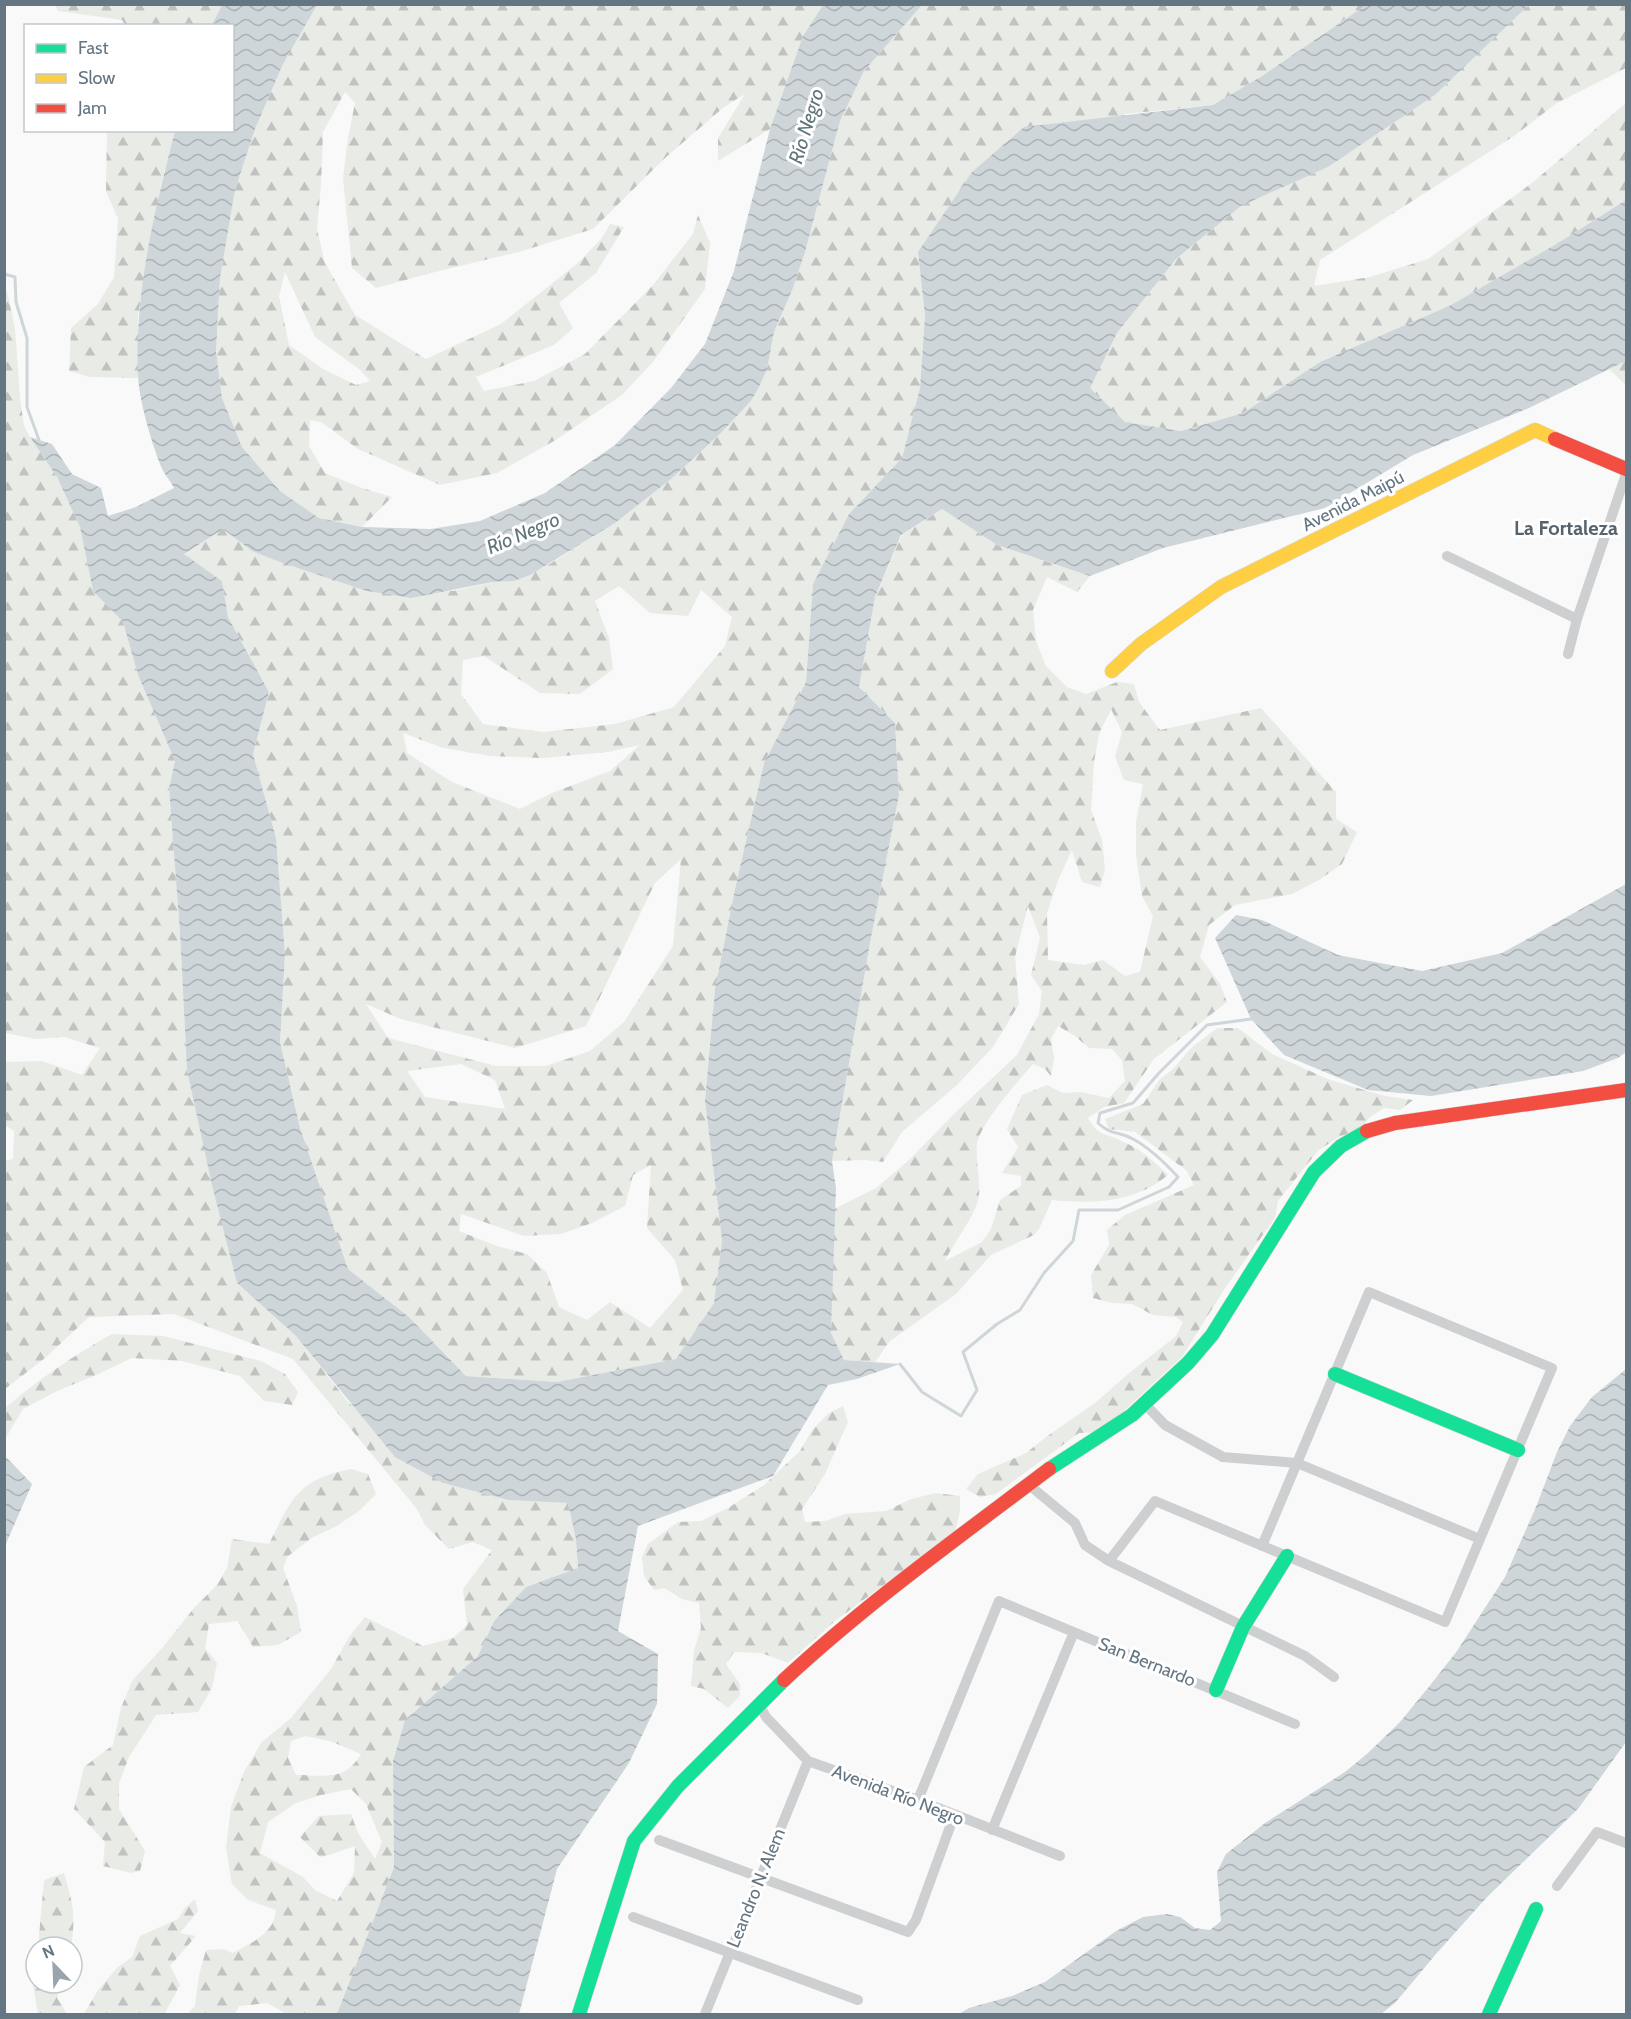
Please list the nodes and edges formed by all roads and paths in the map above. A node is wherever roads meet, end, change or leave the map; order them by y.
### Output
1 (1626, 472) edge
2 (1447, 556) dead end
3 (1577, 619) junction
4 (1569, 654) dead end
5 (1112, 671) dead end
6 (1626, 1090) edge
7 (1335, 1374) junction
8 (1144, 1403) junction
9 (1518, 1450) junction
10 (1297, 1463) junction
11 (1029, 1485) junction
12 (1480, 1539) junction
13 (1262, 1546) junction
14 (1287, 1556) junction
15 (1109, 1560) junction
16 (1244, 1627) junction
17 (1074, 1632) junction
18 (1334, 1677) dead end
19 (1216, 1690) junction
20 (759, 1704) junction
21 (1295, 1724) dead end
22 (808, 1761) junction
23 (918, 1800) junction
24 (954, 1816) junction
25 (992, 1830) junction
26 (659, 1840) dead end
27 (1626, 1843) edge
28 (1060, 1856) dead end
29 (761, 1877) junction
30 (1557, 1886) dead end
31 (1536, 1909) dead end
32 (633, 1917) dead end
33 (730, 1952) junction
34 (858, 2000) dead end
35 (579, 2014) edge
36 (705, 2014) edge
37 (1489, 2014) edge

1 - 3 street
1 - 5 street, Avenida Maipú
2 - 3 street
3 - 4 street
6 - 8 street
7 - 9 street
7 - 9 street
7 - 10 street
8 - 10 street
8 - 11 street
9 - 12 street
10 - 12 street
10 - 13 street
11 - 15 street
11 - 20 street
12 - 14 street
13 - 14 street
13 - 15 street
14 - 16 street
15 - 16 street
16 - 18 street
16 - 19 street
17 - 19 street, San Bernardo
17 - 23 street, San Bernardo
17 - 25 street
19 - 21 street, San Bernardo
20 - 22 street, Avenida Río Negro
20 - 35 street
22 - 23 street, Avenida Río Negro
22 - 29 street, Leandro N. Alem
23 - 24 street, Avenida Río Negro
24 - 25 street, Avenida Río Negro
24 - 29 street
25 - 28 street, Avenida Río Negro
26 - 29 street
27 - 30 street
29 - 33 street, Leandro N. Alem
31 - 37 street
32 - 33 street
33 - 34 street
33 - 36 street, Leandro N. Alem

